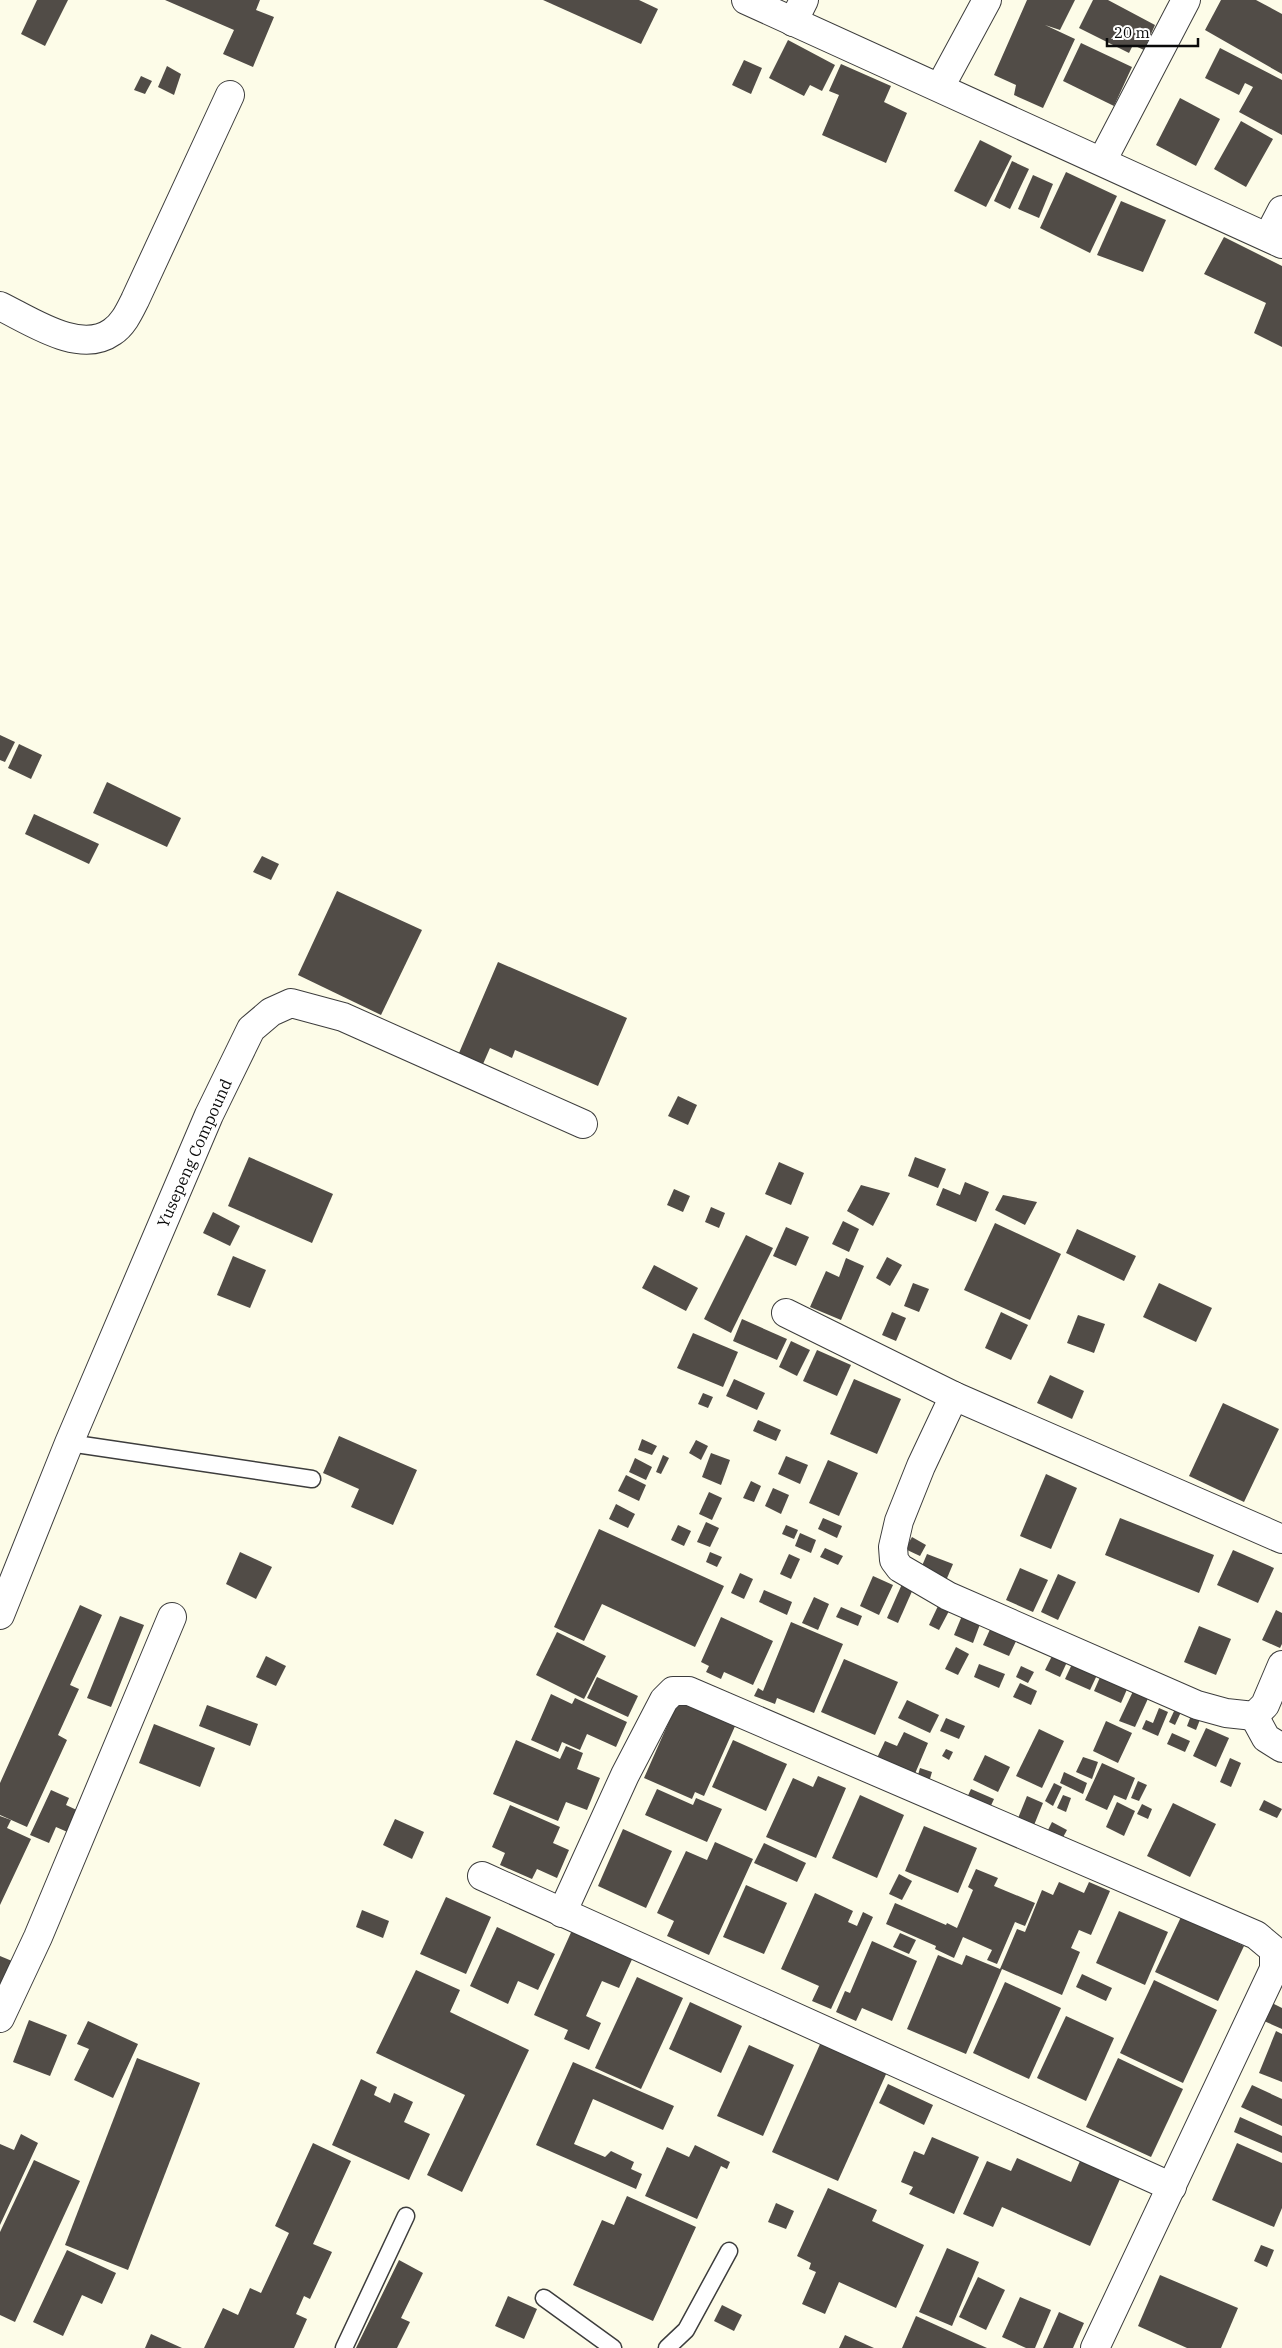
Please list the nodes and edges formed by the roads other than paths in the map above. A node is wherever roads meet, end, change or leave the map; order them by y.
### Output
1 (746, 0) edge
2 (987, 0) edge
3 (1186, 0) edge
4 (798, 11) edge
5 (940, 86) junction
6 (230, 95) dead end
7 (1102, 161) junction
8 (1282, 210) edge
9 (1275, 240) edge
10 (0, 306) edge
11 (582, 1124) dead end
12 (786, 1313) dead end
13 (954, 1396) junction
14 (68, 1443) junction
15 (312, 1479) dead end
16 (1282, 1539) edge
17 (0, 1614) edge
18 (172, 1617) dead end
19 (1282, 1665) edge
20 (1254, 1716) junction
21 (1282, 1748) edge
22 (482, 1876) dead end
23 (562, 1913) junction
24 (0, 2018) edge
25 (1172, 2186) junction
26 (406, 2216) dead end
27 (729, 2251) dead end
28 (544, 2298) dead end
29 (344, 2348) edge
30 (613, 2348) edge
31 (667, 2348) edge
32 (1095, 2348) edge

1 - 4 street
2 - 5 street
3 - 7 street
4 - 5 street
5 - 7 street
6 - 10 street
7 - 9 street
8 - 9 street
11 - 14 street, Yusepeng Compound
12 - 13 street
13 - 16 street
13 - 20 street
14 - 15 lane
14 - 17 street, Yusepeng Compound
18 - 24 street
19 - 20 street
20 - 21 street
22 - 23 street
23 - 25 street
23 - 25 street
25 - 32 street
26 - 29 lane
27 - 31 lane
28 - 30 lane

